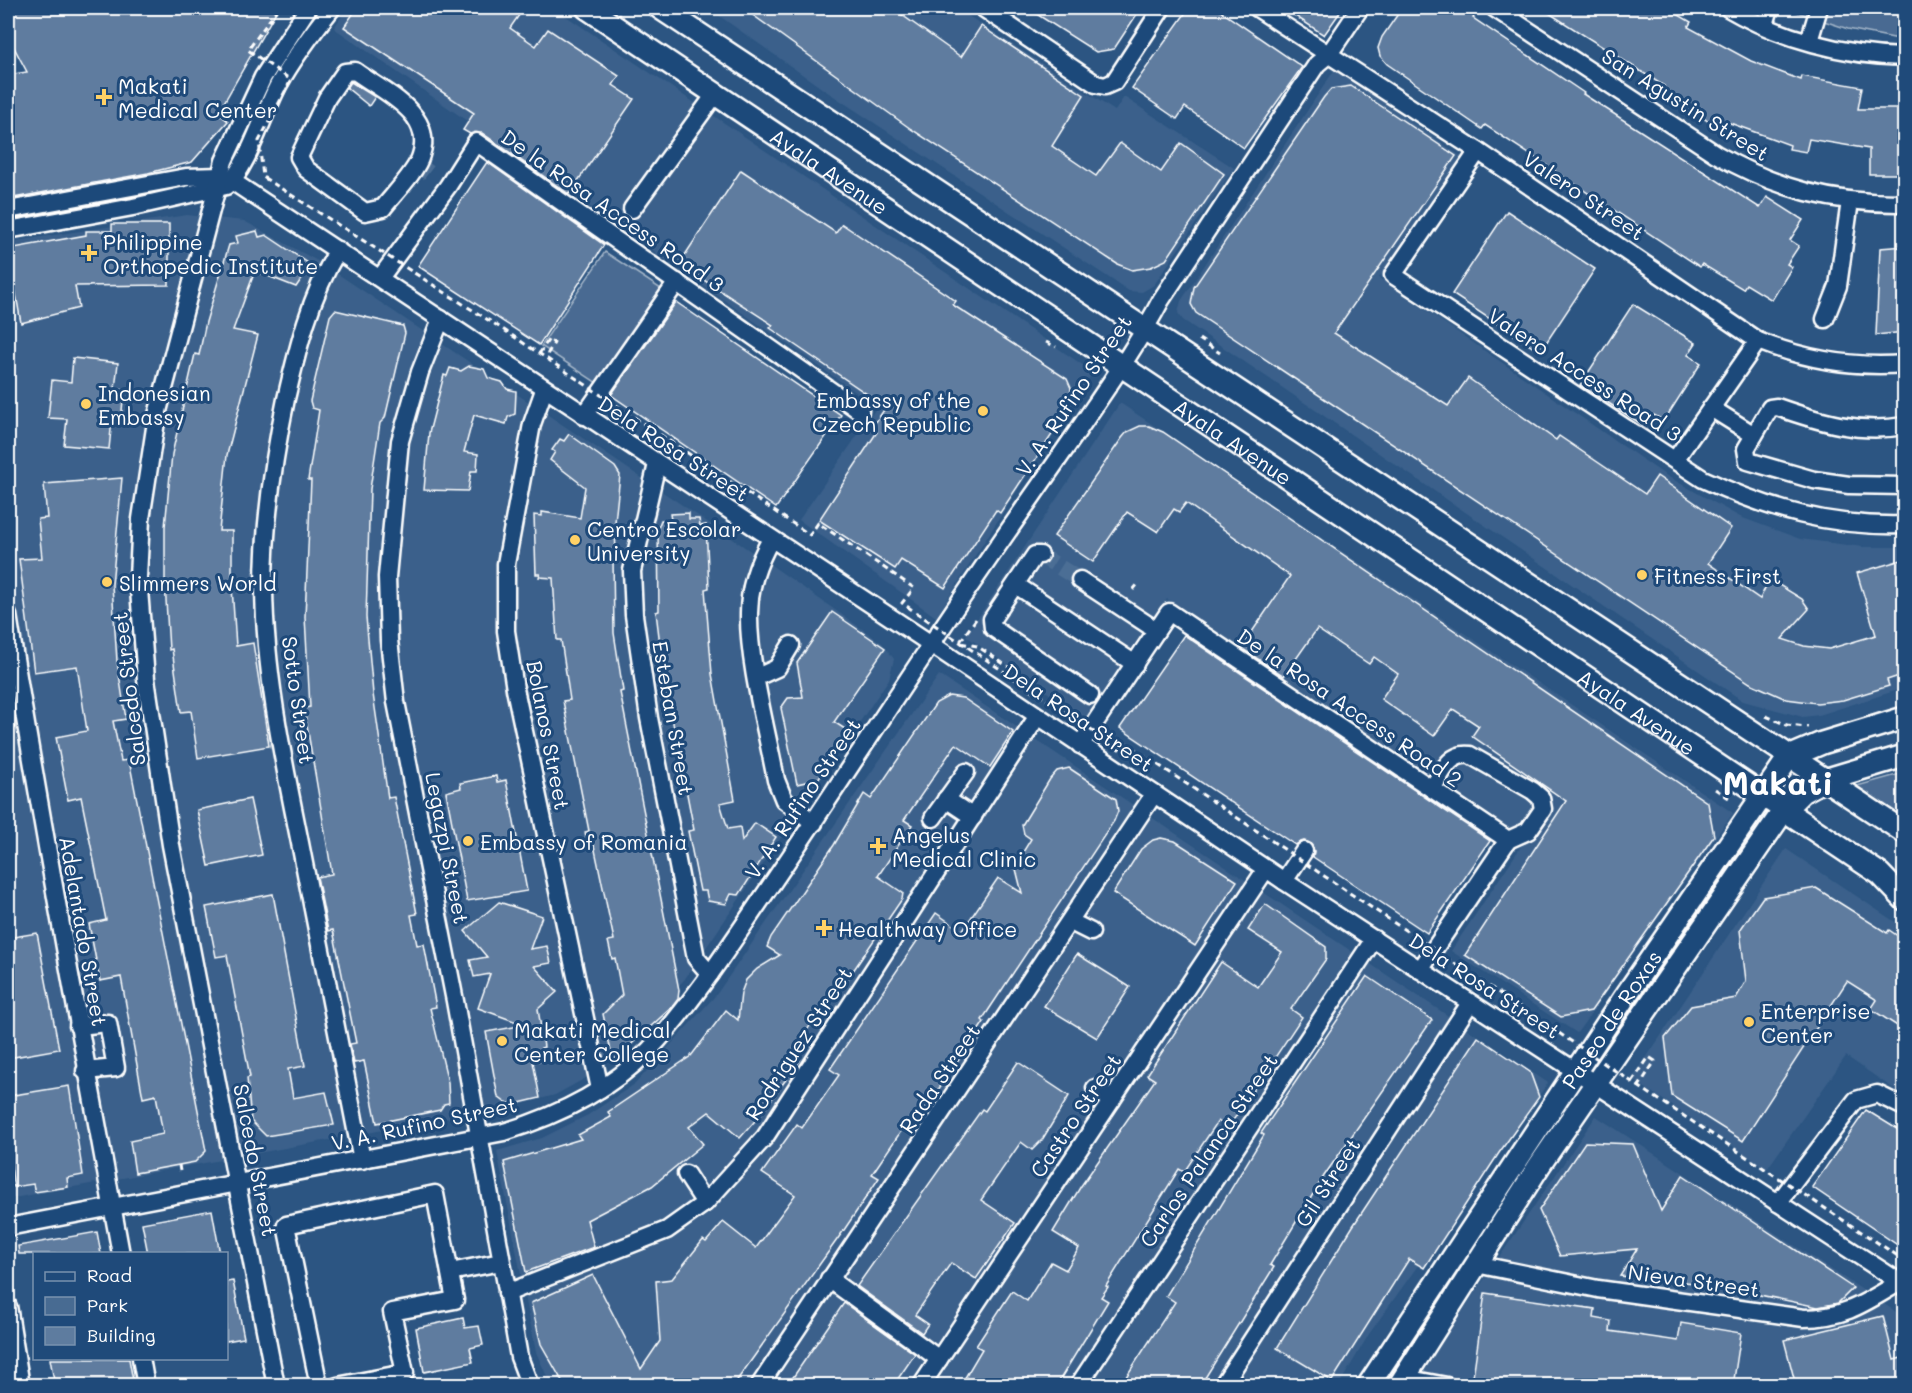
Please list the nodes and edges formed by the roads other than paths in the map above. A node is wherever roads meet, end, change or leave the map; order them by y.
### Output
1 (308, 8) edge
2 (332, 8) edge
3 (587, 8) edge
4 (660, 8) edge
5 (983, 8) edge
6 (1162, 8) edge
7 (1257, 8) edge
8 (1360, 8) edge
9 (1494, 8) edge
10 (1728, 8) edge
11 (1770, 8) edge
12 (1819, 8) edge
13 (1765, 25) junction
14 (1809, 41) junction
15 (1329, 54) junction
16 (1905, 57) edge
17 (716, 93) junction
18 (1478, 151) junction
19 (416, 163) joint
20 (433, 176) tunnel mouth
21 (224, 182) junction
22 (448, 186) junction
23 (1850, 201) junction
24 (1905, 203) edge
25 (632, 209) dead end
26 (8, 210) edge
27 (8, 230) edge
28 (338, 250) junction
29 (380, 278) junction
30 (677, 282) junction
31 (441, 319) junction
32 (1825, 319) dead end
33 (1146, 328) junction
34 (1758, 340) junction
35 (1905, 364) edge
36 (1122, 365) junction
37 (544, 390) junction
38 (1711, 408) junction
39 (860, 411) dead end
40 (584, 416) junction
41 (1905, 426) edge
42 (1754, 435) junction
43 (1675, 460) junction
44 (657, 464) junction
45 (1905, 486) edge
46 (1905, 525) edge
47 (771, 539) junction
48 (1040, 555) dead end
49 (1080, 580) tunnel mouth
50 (1016, 585) junction
51 (8, 615) edge
52 (1156, 630) junction
53 (931, 644) junction
54 (791, 645) dead end
55 (1135, 664) junction
56 (757, 676) junction
57 (1090, 695) dead end
58 (1037, 717) junction
59 (1905, 718) edge
60 (1080, 745) junction
61 (1905, 756) edge
62 (1789, 757) junction
63 (966, 772) dead end
64 (1824, 780) junction
65 (1432, 789) junction
66 (1154, 794) junction
67 (1764, 796) junction
68 (946, 799) junction
69 (1784, 810) junction
70 (973, 817) junction
71 (933, 818) dead end
72 (814, 823) junction
73 (1905, 832) edge
74 (1508, 840) junction
75 (1304, 851) dead end
76 (1266, 869) junction
77 (1880, 874) junction
78 (1284, 881) junction
79 (1905, 882) edge
80 (1905, 899) edge
81 (1071, 922) junction
82 (1091, 932) dead end
83 (1374, 939) junction
84 (1420, 970) junction
85 (710, 974) junction
86 (1470, 1003) junction
87 (78, 1026) junction
88 (86, 1071) junction
89 (1575, 1071) junction
90 (1596, 1086) junction
91 (600, 1089) junction
92 (1095, 1089) dead end
93 (1112, 1100) junction
94 (1905, 1107) edge
95 (479, 1137) junction
96 (362, 1160) junction
97 (686, 1174) dead end
98 (238, 1183) junction
99 (705, 1203) junction
100 (1778, 1203) junction
101 (113, 1207) junction
102 (8, 1227) edge
103 (121, 1252) edge
104 (501, 1262) junction
105 (1476, 1264) junction
106 (450, 1272) junction
107 (829, 1280) junction
108 (1902, 1284) edge
109 (507, 1293) junction
110 (8, 1306) edge
111 (939, 1359) junction
112 (141, 1360) edge
113 (1401, 1382) edge
114 (21, 1386) edge
115 (146, 1386) edge
116 (276, 1386) edge
117 (319, 1386) edge
118 (337, 1386) edge
119 (531, 1386) edge
120 (759, 1386) edge
121 (921, 1386) edge
122 (1078, 1386) edge
123 (1222, 1386) edge
124 (1368, 1386) edge
125 (1447, 1386) edge

1 - 21 street, Salcedo Street
2 - 21 street, Salcedo Street
3 - 17 main road, Ayala Avenue
4 - 33 main road, Ayala Avenue
5 - 6 street
7 - 15 street, Valero Street
8 - 15 street, V. A. Rufino Street
9 - 23 street, San Agustin Street
10 - 13 street
11 - 13 street
12 - 14 street
13 - 14 street
14 - 16 street
15 - 18 street, Valero Street
15 - 33 street, V. A. Rufino Street
17 - 25 street
17 - 36 main road, Ayala Avenue
18 - 34 street, Valero Street
18 - 43 street, Valero Access Road 3
19 - 19 street
20 - 22 street
21 - 26 street
21 - 27 street
21 - 28 street, Dela Rosa Street
21 - 98 street, Salcedo Street
22 - 29 street, De la Rosa Access Road 3
22 - 30 street, De la Rosa Access Road 3
23 - 24 street, San Agustin Street
23 - 32 street
28 - 29 street, Dela Rosa Street
28 - 96 street, Sotto Street
29 - 31 street, Dela Rosa Street
30 - 39 street, De la Rosa Access Road 3
30 - 40 street
31 - 37 street, Dela Rosa Street
31 - 95 street, Legazpi Street
33 - 36 street, V. A. Rufino Street
33 - 62 main road, Ayala Avenue
34 - 35 street, Valero Street
34 - 38 street
36 - 53 street, V. A. Rufino Street
36 - 67 main road, Ayala Avenue
37 - 40 street, Dela Rosa Street
37 - 91 street, Bolanos Street
38 - 42 street
38 - 43 street
40 - 44 street, Dela Rosa Street
41 - 42 street
42 - 45 street
43 - 46 street, Valero Access Road 3
44 - 47 street, Dela Rosa Street
44 - 85 street, Esteban Street
47 - 53 street, Dela Rosa Street
47 - 56 street
48 - 50 street
49 - 52 street
50 - 55 street
50 - 57 street
51 - 87 street, Adelantado Street
52 - 55 street, De la Rosa Access Road 2
52 - 65 street, De la Rosa Access Road 2
53 - 58 street, Dela Rosa Street
53 - 72 street, V. A. Rufino Street
54 - 56 street
55 - 60 street, De la Rosa Access Road 2
56 - 72 street
58 - 60 street, Dela Rosa Street
58 - 70 street, Rodriguez Street
59 - 62 main road
60 - 66 street, Dela Rosa Street
61 - 64 main road, Paseo de Roxas
62 - 64 main road, Ayala Avenue
62 - 67 main road, Paseo de Roxas
63 - 68 street
64 - 69 main road, Paseo de Roxas
64 - 73 main road, Ayala Avenue
65 - 74 street, De la Rosa Access Road 2
65 - 74 street
66 - 76 street, Dela Rosa Street
66 - 81 street, Rada Street
67 - 69 main road, Ayala Avenue
67 - 89 main road, Paseo de Roxas
68 - 70 street
68 - 71 street
69 - 77 main road, Ayala Avenue
69 - 90 main road, Paseo de Roxas
70 - 99 street, Rodriguez Street
72 - 85 street, V. A. Rufino Street
74 - 84 street
75 - 78 street
76 - 78 street, Dela Rosa Street
76 - 93 street, Castro Street
77 - 79 main road, Ayala Avenue
77 - 80 main road, Ayala Avenue
78 - 83 street, Dela Rosa Street
81 - 82 street
81 - 107 street, Rada Street
83 - 84 street, Dela Rosa Street
83 - 122 street, Carlos Palanca Street
84 - 86 street, Dela Rosa Street
85 - 91 street, V. A. Rufino Street
86 - 89 street, Dela Rosa Street
86 - 123 street, Gil Street
87 - 88 street, Adelantado Street
87 - 88 street
88 - 101 street, Adelantado Street
89 - 90 street, Dela Rosa Street
89 - 124 main road, Paseo de Roxas
90 - 100 street, Dela Rosa Street
90 - 105 main road, Paseo de Roxas
91 - 95 street, V. A. Rufino Street
92 - 93 street
93 - 111 street, Castro Street
94 - 100 street
95 - 96 street, V. A. Rufino Street
95 - 104 street, Legazpi Street
96 - 98 street, V. A. Rufino Street
97 - 99 street
98 - 101 street, V. A. Rufino Street
98 - 116 street, Salcedo Street
99 - 109 street, Rodriguez Street
100 - 108 street, Dela Rosa Street
101 - 102 street, V. A. Rufino Street
101 - 103 street, Adelantado Street
104 - 106 street
104 - 109 street, Legazpi Street
105 - 108 street, Nieva Street
105 - 113 main road, Paseo de Roxas
106 - 117 street
106 - 118 street
107 - 111 street
107 - 120 street, Rada Street
109 - 119 street, Legazpi Street
110 - 114 street
111 - 121 street, Castro Street
112 - 115 street
113 - 125 street

